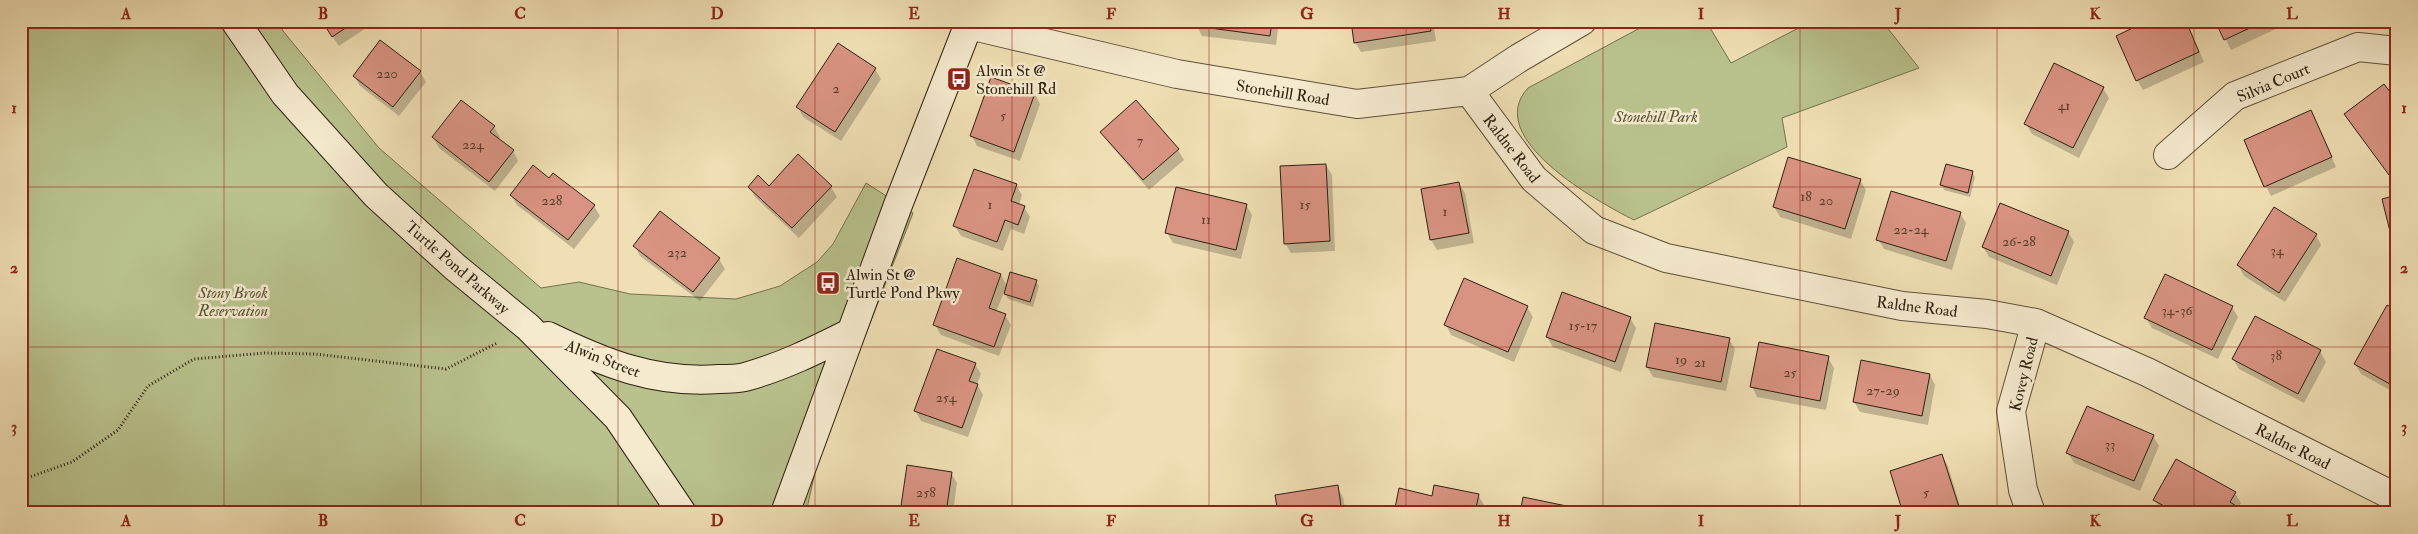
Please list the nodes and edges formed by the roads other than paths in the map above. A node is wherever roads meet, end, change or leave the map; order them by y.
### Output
1 (234, 21) edge
2 (1582, 21) edge
3 (970, 23) edge
4 (2397, 51) edge
5 (1469, 91) junction
6 (2168, 155) dead end
7 (2036, 323) junction
8 (528, 327) junction
9 (850, 333) junction
10 (2397, 498) edge
11 (682, 513) edge
12 (785, 513) edge
13 (2031, 513) edge

1 - 8 street, Turtle Pond Parkway
2 - 5 street, Stonehill Road
3 - 5 street, Stonehill Road
3 - 9 street
4 - 6 street, Silvia Court
5 - 7 street, Raldne Road
7 - 10 street, Raldne Road
7 - 13 street, Kovey Road
8 - 9 street, Alwin Street
8 - 11 street, Turtle Pond Parkway
9 - 12 street

